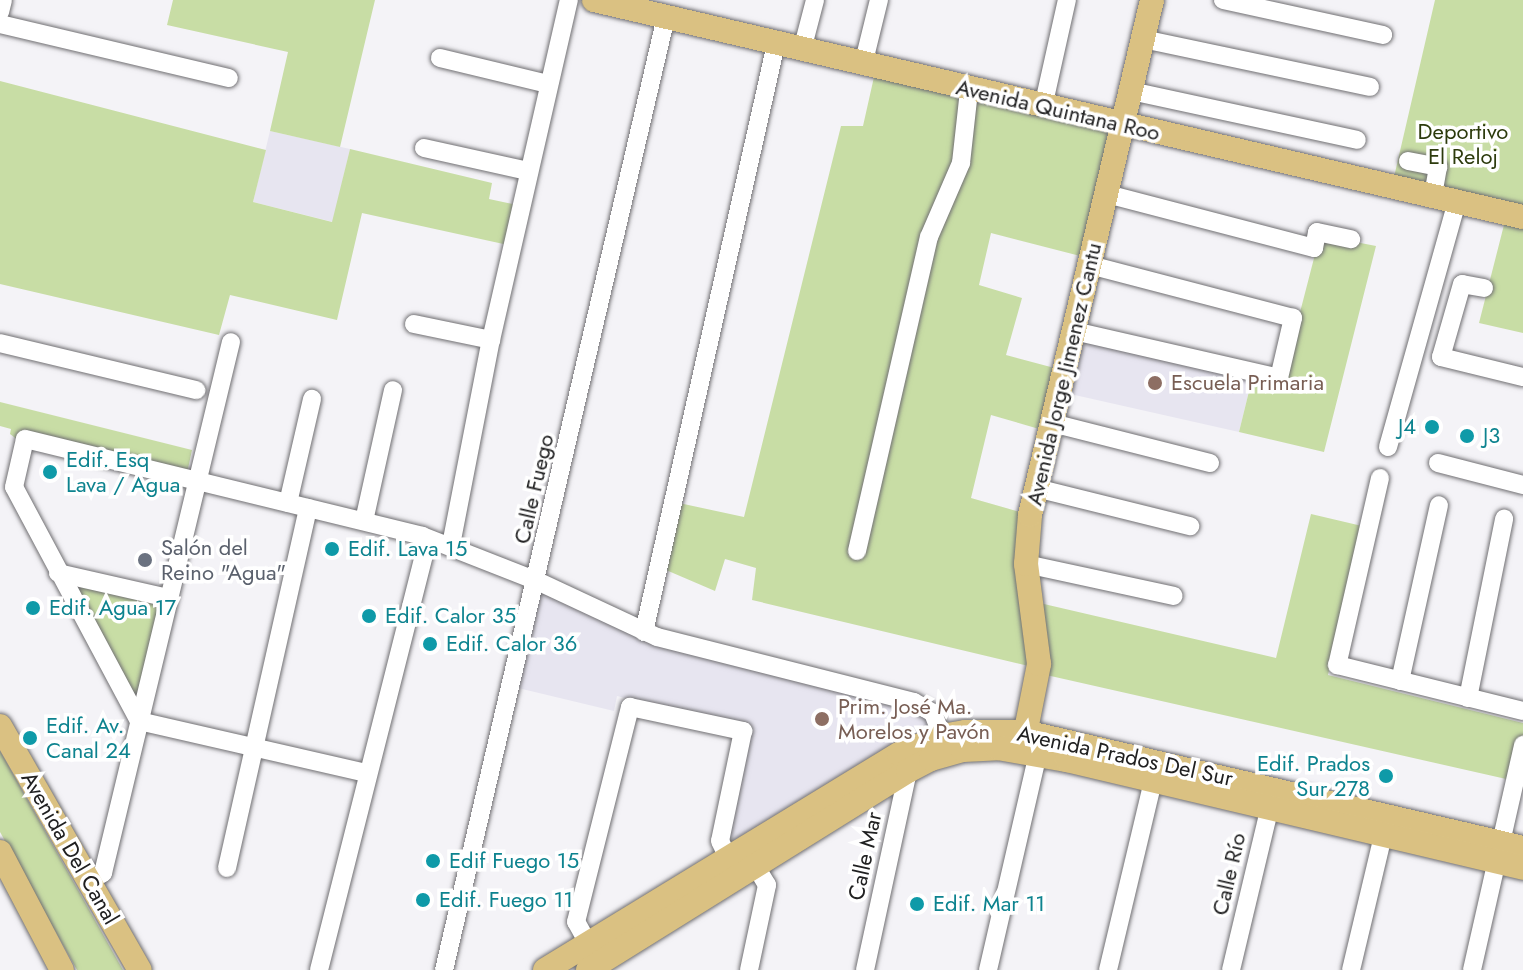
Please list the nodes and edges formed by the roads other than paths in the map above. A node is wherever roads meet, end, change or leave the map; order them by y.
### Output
1 (569, 0) edge
2 (594, 0) edge
3 (815, 0) edge
4 (879, 0) edge
5 (1067, 0) edge
6 (1152, 0) edge
7 (1223, 0) edge
8 (623, 3) edge
9 (666, 17) junction
10 (0, 24) edge
11 (1383, 35) dead end
12 (1143, 39) junction
13 (776, 44) junction
14 (802, 50) junction
15 (440, 58) dead end
16 (863, 65) junction
17 (229, 78) dead end
18 (548, 84) junction
19 (1370, 87) dead end
20 (969, 90) junction
21 (1131, 91) junction
22 (1043, 107) junction
23 (1124, 126) junction
24 (1357, 140) dead end
25 (424, 148) dead end
26 (1408, 161) dead end
27 (528, 171) junction
28 (1107, 194) junction
29 (1445, 199) junction
30 (1523, 217) edge
31 (1351, 239) dead end
32 (1090, 265) junction
33 (1484, 288) dead end
34 (414, 324) dead end
35 (1074, 331) junction
36 (491, 340) junction
37 (231, 342) dead end
38 (0, 343) edge
39 (1523, 377) edge
40 (196, 390) dead end
41 (393, 390) dead end
42 (312, 399) dead end
43 (1052, 423) junction
44 (1388, 447) dead end
45 (1210, 463) dead end
46 (1438, 463) dead end
47 (1380, 478) dead end
48 (196, 481) junction
49 (1523, 485) edge
50 (1036, 488) junction
51 (288, 503) junction
52 (1439, 505) dead end
53 (308, 508) junction
54 (1504, 519) dead end
55 (364, 521) junction
56 (1190, 526) dead end
57 (422, 536) junction
58 (451, 545) junction
59 (857, 551) dead end
60 (1026, 564) junction
61 (58, 573) junction
62 (537, 581) junction
63 (1174, 596) dead end
64 (168, 598) junction
65 (644, 632) junction
66 (1400, 681) junction
67 (1468, 698) junction
68 (1523, 711) edge
69 (139, 721) junction
70 (0, 726) edge
71 (942, 736) junction
72 (1523, 745) edge
73 (1028, 746) junction
74 (254, 748) junction
75 (904, 763) junction
76 (366, 773) junction
77 (1153, 781) junction
78 (1271, 798) junction
79 (1383, 836) junction
80 (1507, 851) edge
81 (0, 852) edge
82 (740, 866) junction
83 (227, 868) dead end
84 (1523, 868) edge
85 (89, 882) junction
86 (603, 960) edge
87 (62, 970) edge
88 (140, 970) edge
89 (319, 970) edge
90 (444, 970) edge
91 (545, 970) edge
92 (749, 970) edge
93 (865, 970) edge
94 (988, 970) edge
95 (1108, 970) edge
96 (1231, 970) edge
97 (1351, 970) edge
98 (1472, 970) edge

1 - 18 street
2 - 8 main road, Avenida Quintana Roo
3 - 14 street
4 - 16 street
5 - 22 street
6 - 12 main road, Avenida Jorge Jimenez Cantu
7 - 11 street
8 - 9 main road, Avenida Quintana Roo
9 - 13 main road, Avenida Quintana Roo
9 - 62 street, Calle Fuego
10 - 17 street
12 - 19 street
12 - 21 main road, Avenida Jorge Jimenez Cantu
13 - 14 main road, Avenida Quintana Roo
13 - 65 street
14 - 16 main road, Avenida Quintana Roo
15 - 18 street
16 - 20 main road, Avenida Quintana Roo
18 - 27 street
20 - 22 main road, Avenida Quintana Roo
20 - 59 street
21 - 23 main road, Avenida Jorge Jimenez Cantu
21 - 24 street
22 - 23 main road, Avenida Quintana Roo
23 - 28 main road, Avenida Jorge Jimenez Cantu
23 - 29 main road, Avenida Quintana Roo
25 - 27 street
26 - 29 street
27 - 36 street
28 - 31 street
28 - 32 main road, Avenida Jorge Jimenez Cantu
29 - 30 main road, Avenida Quintana Roo
29 - 44 street
32 - 35 main road, Avenida Jorge Jimenez Cantu
32 - 35 street
33 - 39 street
34 - 36 street
35 - 43 main road, Avenida Jorge Jimenez Cantu
36 - 58 street
37 - 48 street
38 - 40 street
41 - 55 street
42 - 51 street
43 - 45 street
43 - 50 main road, Avenida Jorge Jimenez Cantu
46 - 49 street
47 - 66 street
48 - 51 street
48 - 61 street
48 - 64 street
50 - 56 street
50 - 60 main road, Avenida Jorge Jimenez Cantu
51 - 53 street
52 - 66 street
53 - 55 street
53 - 74 street
54 - 67 street
55 - 57 street
57 - 58 street
57 - 76 street
58 - 62 street
60 - 63 street
60 - 73 main road, Avenida Jorge Jimenez Cantu
61 - 64 street
61 - 69 street
62 - 65 street
62 - 90 street, Calle Fuego
64 - 69 street
65 - 71 street
66 - 67 street
67 - 68 street
69 - 74 street
69 - 85 street
70 - 85 main road, Avenida Del Canal
71 - 73 main road, Avenida Prados Del Sur
71 - 75 main road, Avenida Prados Del Sur
72 - 80 street
73 - 75 main road, Avenida Prados Del Sur
73 - 77 main road, Avenida Prados Del Sur
73 - 78 main road, Avenida Prados Del Sur
73 - 94 street
74 - 76 street
74 - 83 street
75 - 82 main road, Avenida Prados Del Sur
75 - 93 street, Calle Mar
76 - 89 street
77 - 78 main road, Avenida Prados Del Sur
77 - 95 street
78 - 79 main road, Avenida Prados Del Sur
78 - 80 main road, Avenida Prados Del Sur
78 - 96 street, Calle Río
79 - 80 main road, Avenida Prados Del Sur
79 - 97 street
80 - 84 main road, Avenida Prados Del Sur
80 - 98 street
81 - 87 main road
82 - 86 main road, Avenida Prados Del Sur
82 - 86 street
82 - 92 street
85 - 88 main road, Avenida Del Canal
86 - 91 main road, Avenida Prados Del Sur

